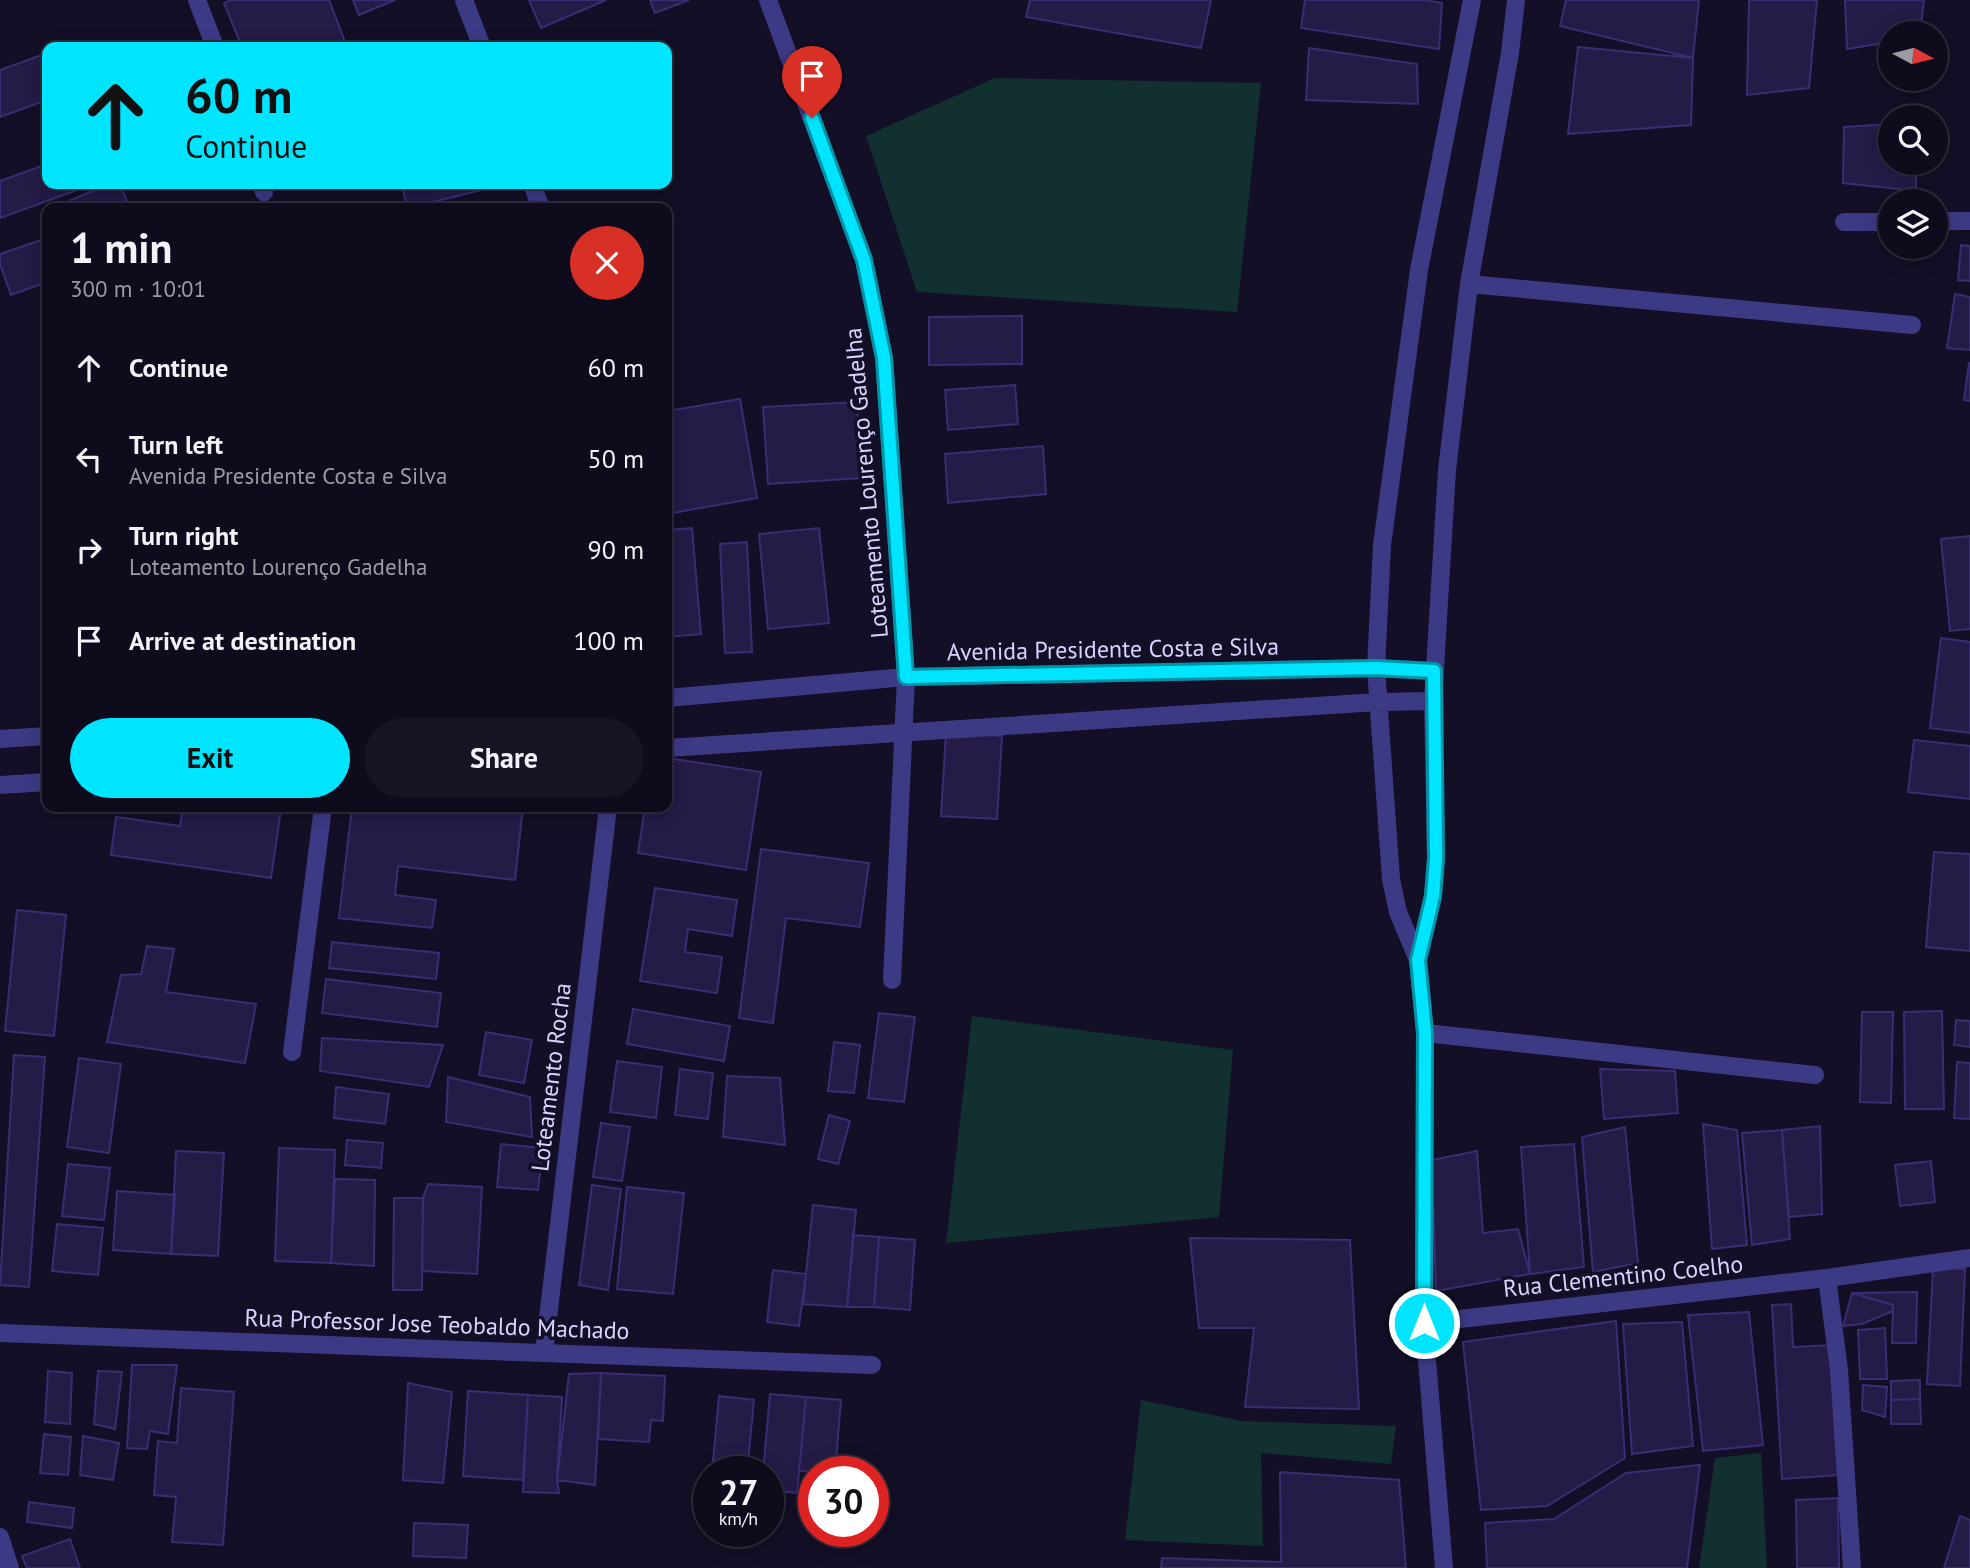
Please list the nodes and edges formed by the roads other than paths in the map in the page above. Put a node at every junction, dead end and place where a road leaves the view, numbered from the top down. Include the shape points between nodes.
1 (197, 0) edge
2 (464, 0) edge
3 (768, 0) edge
4 (1472, 0) edge
5 (1516, 0) edge
6 (213, 42) edge
7 (480, 42) edge
8 (1948, 221) edge
9 (1970, 221) edge
10 (1844, 222) dead end
11 (1878, 222) edge
12 (1469, 284) junction
13 (1912, 325) dead end
14 (1376, 668) junction
15 (1434, 671) junction
16 (906, 677) junction
17 (672, 698) edge
18 (1433, 701) junction
19 (1377, 702) junction
20 (905, 732) junction
21 (42, 736) edge
22 (0, 739) edge
23 (672, 748) edge
24 (42, 782) edge
25 (0, 785) edge
26 (322, 812) edge
27 (607, 812) edge
28 (1418, 960) junction
29 (892, 980) dead end
30 (1425, 1033) junction
31 (292, 1052) dead end
32 (1815, 1075) dead end
33 (1970, 1258) edge
34 (1827, 1278) junction
35 (1424, 1323) junction
36 (0, 1333) edge
37 (544, 1352) junction
38 (872, 1365) dead end
39 (0, 1536) edge
40 (10, 1568) edge
41 (1444, 1568) edge
42 (1852, 1568) edge

1 - 6 street
2 - 7 street
3 - 16 street, Loteamento Lourenço Gadelha via 864,260 877,319 884,358
4 - 14 street via 1419,270 1395,435 1382,545
5 - 12 street
8 - 9 street
10 - 11 street
12 - 13 street
12 - 15 street via 1447,470
14 - 15 street, Avenida Presidente Costa e Silva
14 - 16 street, Avenida Presidente Costa e Silva
14 - 19 street
15 - 18 street
16 - 17 street, Avenida Presidente Costa e Silva
16 - 20 street, Loteamento Lourenço Gadelha
18 - 19 street
18 - 28 street via 1436,858 1433,896
19 - 20 street
19 - 28 street via 1391,879 1398,912
20 - 23 street
20 - 29 street, Loteamento Lourenço Gadelha
21 - 22 street
24 - 25 street
26 - 31 street
27 - 37 street, Loteamento Rocha
28 - 30 street
30 - 32 street
30 - 35 street
33 - 34 street, Rua Clementino Coelho
34 - 35 street, Rua Clementino Coelho
34 - 42 street via 1839,1370
35 - 41 street
36 - 37 street, Rua Professor Jose Teobaldo Machado
37 - 38 street, Rua Professor Jose Teobaldo Machado
39 - 40 street

